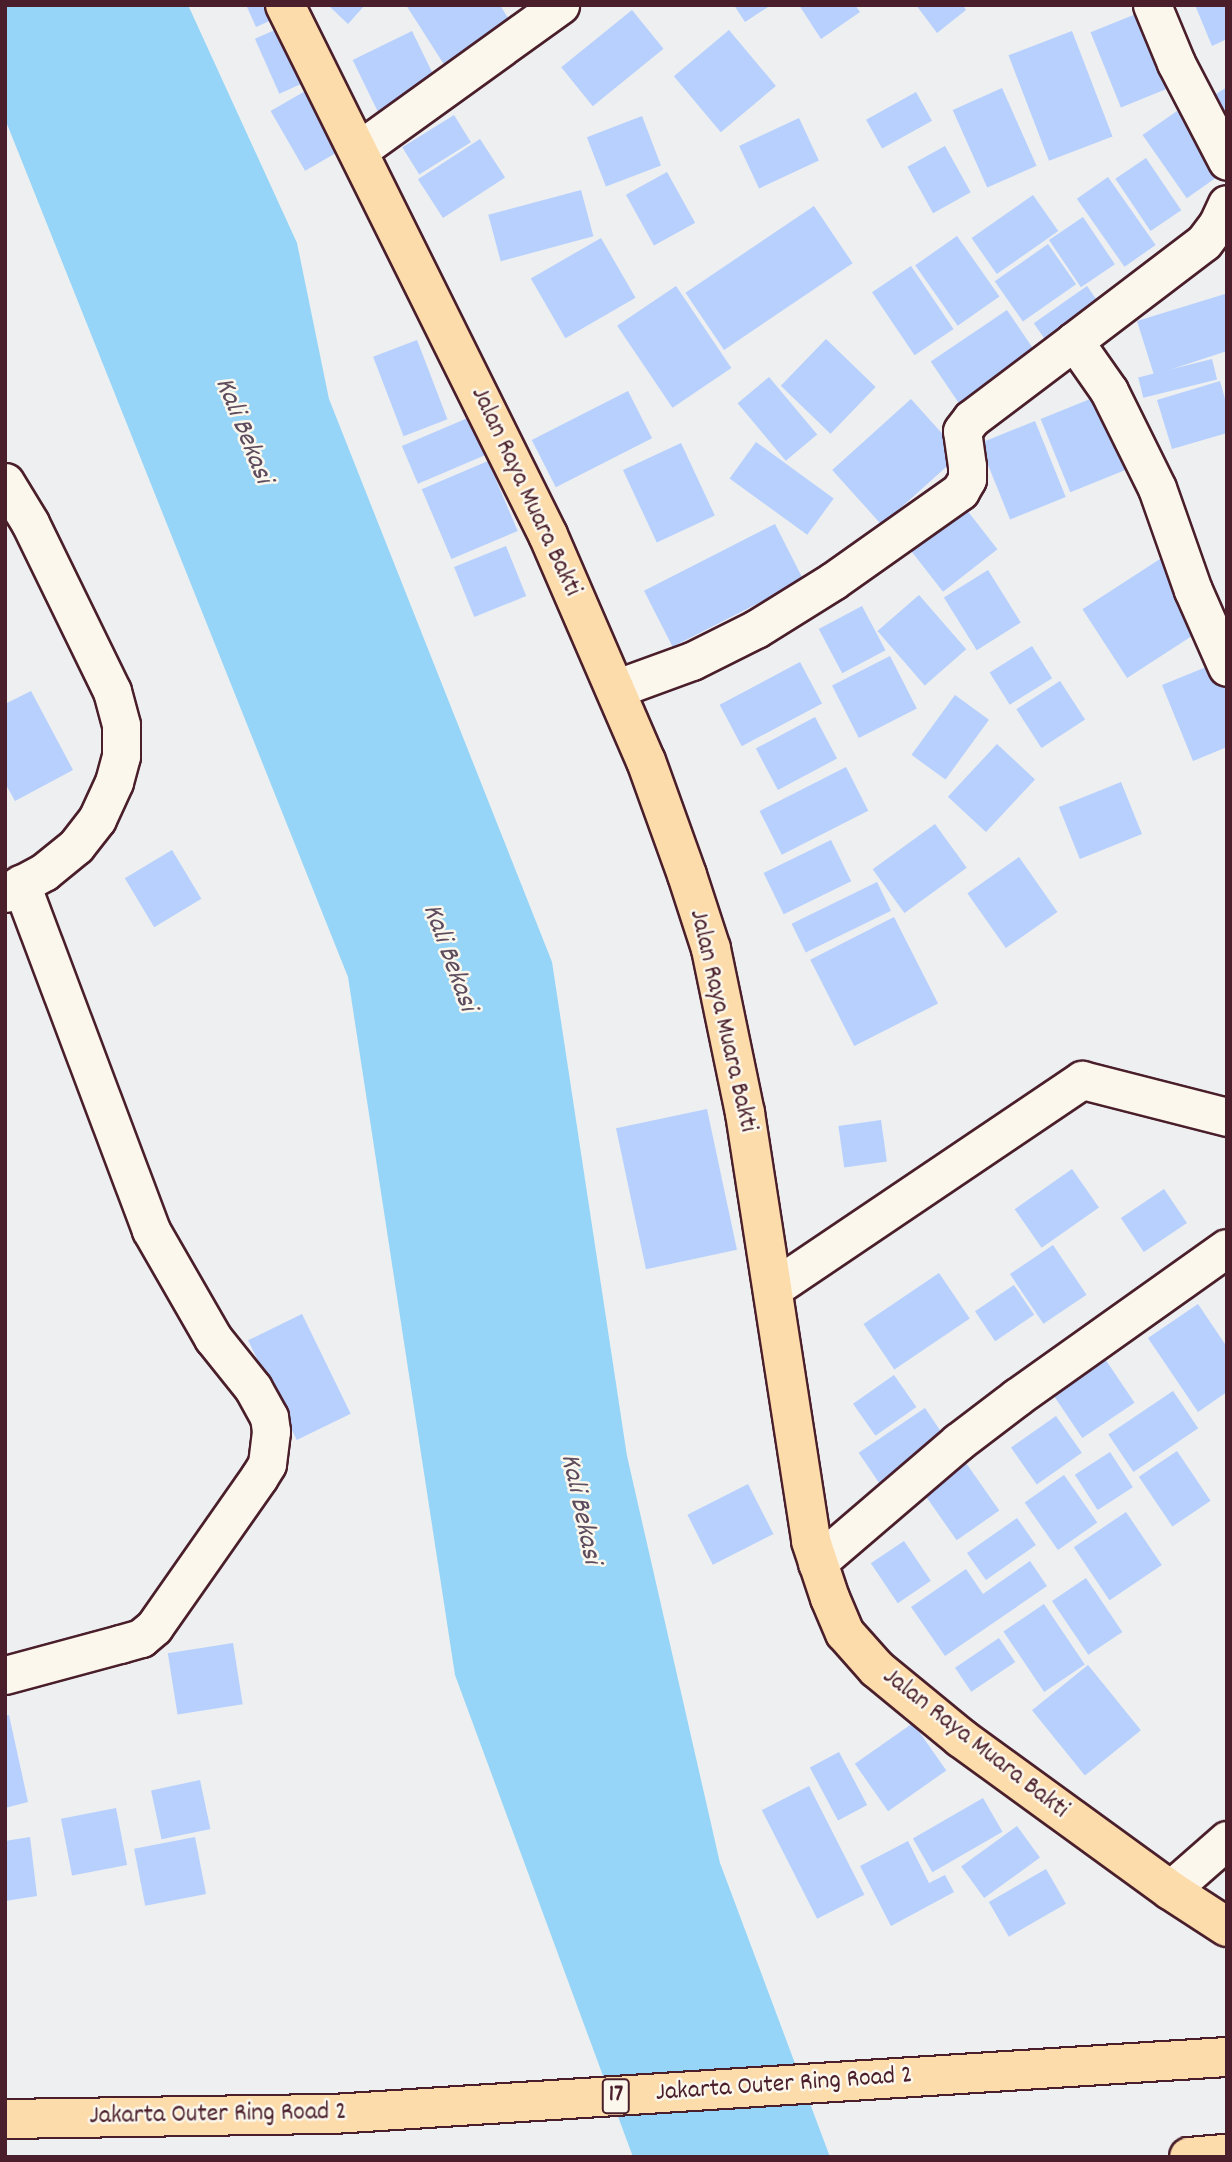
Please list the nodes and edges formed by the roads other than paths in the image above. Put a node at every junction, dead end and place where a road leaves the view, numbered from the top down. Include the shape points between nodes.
1 (285, 5) edge
2 (560, 5) edge
3 (1152, 5) edge
4 (359, 150) junction
5 (1227, 161) edge
6 (1227, 204) edge
7 (1074, 341) junction
8 (5, 482) edge
9 (1227, 667) edge
10 (615, 689) junction
11 (13, 888) edge
12 (1227, 1117) edge
13 (1227, 1248) edge
14 (772, 1289) junction
15 (817, 1563) junction
16 (5, 1675) edge
17 (1227, 1840) edge
18 (1170, 1890) junction
19 (1227, 1927) edge
20 (1227, 2057) edge
21 (5, 2119) edge
22 (1227, 2154) edge
23 (1189, 2157) edge

1 - 4 main road, Jalan Raya Muara Bakti
2 - 4 street
3 - 5 street via 1176,63
4 - 10 main road, Jalan Raya Muara Bakti via 548,535
6 - 7 street via 1204,242
7 - 9 street via 1109,391 1157,488 1193,590
7 - 10 street via 978,412 965,427 961,436 967,479 960,491 757,629 692,661
8 - 11 street via 89,637 121,725 121,756 97,819 76,846 44,872
10 - 14 main road, Jalan Raya Muara Bakti via 646,761 711,949 745,1113
11 - 16 street via 151,1230 213,1338 253,1388 271,1431 267,1464 154,1628 141,1638
12 - 14 street via 1082,1080
13 - 15 street via 997,1412
14 - 15 main road, Jalan Raya Muara Bakti
15 - 18 main road, Jalan Raya Muara Bakti via 845,1633 877,1669 961,1738
17 - 18 street
18 - 19 main road, Jalan Raya Muara Bakti
20 - 21 main road, Jakarta Outer Ring Road 2 / 17 via 333,2113
22 - 23 main road

